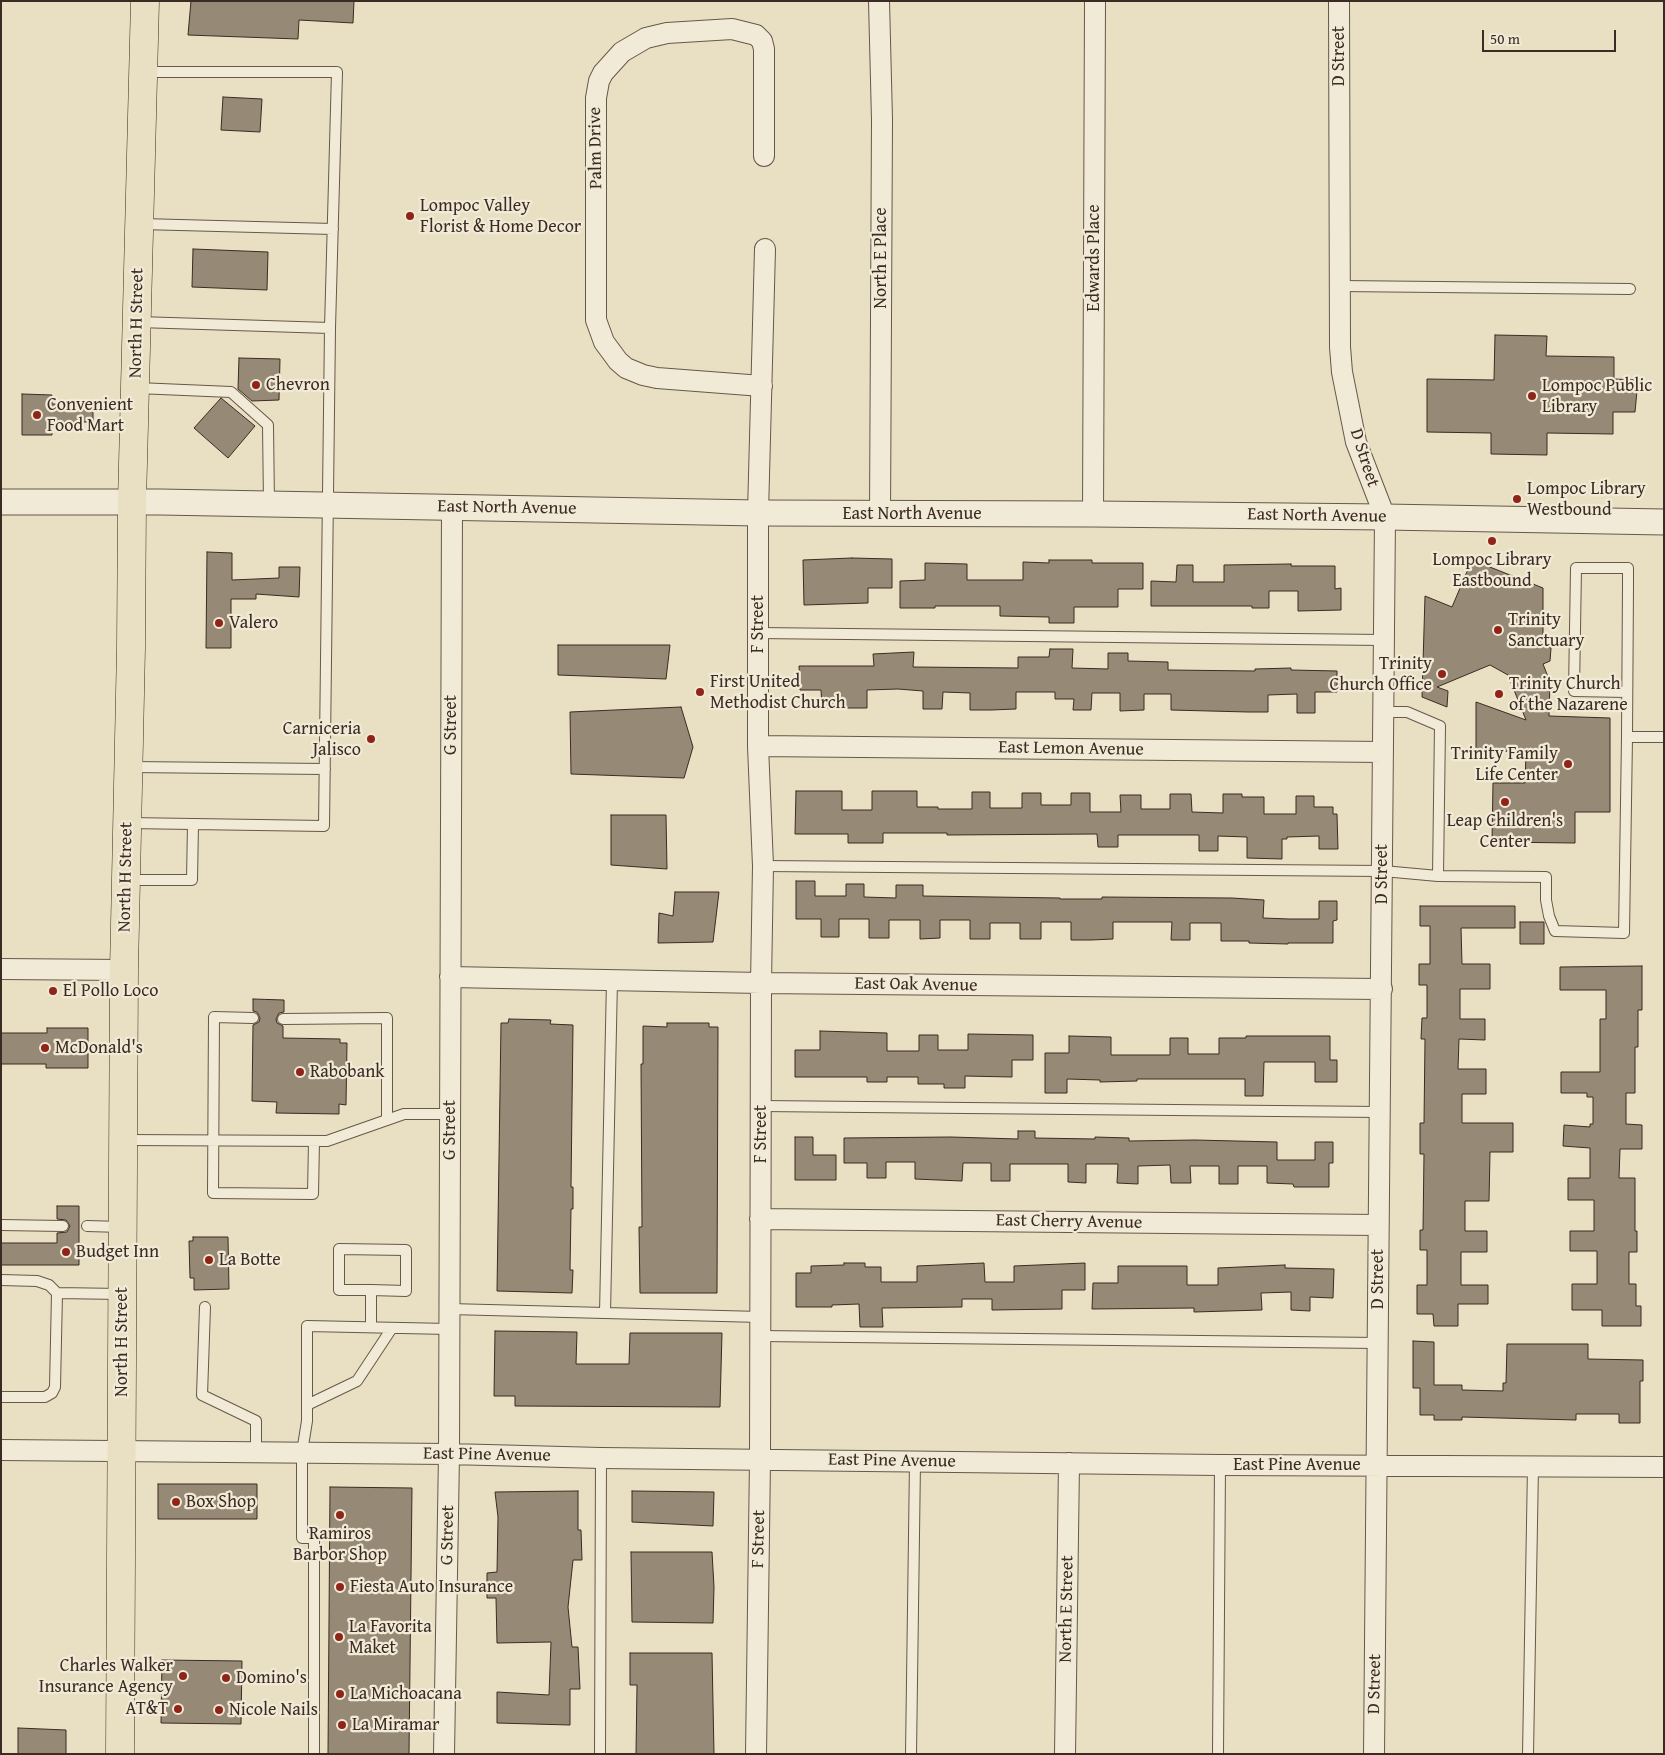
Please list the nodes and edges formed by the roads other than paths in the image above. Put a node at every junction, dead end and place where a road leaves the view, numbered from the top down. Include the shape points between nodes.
1 (145, 1) edge
2 (880, 1) edge
3 (1095, 1) edge
4 (1339, 1) edge
5 (143, 72) junction
6 (764, 156) dead end
7 (140, 224) junction
8 (333, 229) junction
9 (765, 249) dead end
10 (1340, 286) junction
11 (1630, 288) dead end
12 (138, 322) junction
13 (330, 328) junction
14 (762, 386) junction
15 (136, 388) junction
16 (1, 502) edge
17 (132, 502) junction
18 (269, 504) junction
19 (328, 504) junction
20 (452, 507) junction
21 (758, 513) junction
22 (880, 514) junction
23 (1093, 514) junction
24 (1385, 517) junction
25 (1664, 522) edge
26 (758, 633) junction
27 (1384, 640) junction
28 (1627, 692) junction
29 (1384, 712) junction
30 (1627, 737) junction
31 (1664, 737) edge
32 (758, 746) junction
33 (1384, 752) junction
34 (129, 767) junction
35 (325, 769) junction
36 (128, 823) junction
37 (193, 824) junction
38 (763, 866) junction
39 (1382, 871) junction
40 (1438, 876) junction
41 (126, 880) junction
42 (1, 969) edge
43 (124, 970) junction
44 (450, 976) junction
45 (612, 980) junction
46 (761, 983) junction
47 (1382, 989) junction
48 (253, 1018) dead end
49 (283, 1019) dead end
50 (761, 1106) junction
51 (1380, 1112) junction
52 (450, 1114) junction
53 (387, 1120) junction
54 (123, 1140) junction
55 (214, 1140) junction
56 (314, 1141) junction
57 (760, 1219) junction
58 (1, 1225) edge
59 (1378, 1225) junction
60 (63, 1226) dead end
61 (87, 1226) dead end
62 (123, 1227) junction
63 (1, 1280) edge
64 (371, 1290) junction
65 (57, 1292) junction
66 (122, 1294) junction
67 (205, 1307) dead end
68 (449, 1309) junction
69 (605, 1313) junction
70 (760, 1326) junction
71 (371, 1327) junction
72 (392, 1328) junction
73 (449, 1329) junction
74 (1378, 1343) junction
75 (1, 1397) edge
76 (308, 1405) junction
77 (1, 1450) edge
78 (121, 1451) junction
79 (256, 1452) junction
80 (302, 1452) junction
81 (449, 1454) junction
82 (601, 1458) junction
83 (760, 1460) junction
84 (916, 1462) junction
85 (1069, 1463) junction
86 (1220, 1466) junction
87 (1377, 1466) junction
88 (1533, 1466) junction
89 (1664, 1467) edge
90 (120, 1754) edge
91 (314, 1754) edge
92 (444, 1754) edge
93 (600, 1754) edge
94 (756, 1754) edge
95 (911, 1754) edge
96 (1065, 1754) edge
97 (1218, 1754) edge
98 (1374, 1754) edge
99 (1528, 1754) edge

1 - 5 highway, North H Street
2 - 22 street, North E Place
3 - 23 street, Edwards Place
4 - 10 street, D Street
5 - 7 highway, North H Street
5 - 8 lane via 337,72
6 - 14 street, Palm Drive via 764,49 756,35 732,29 667,33 646,38 622,52 599,82 596,98 596,320 604,342 622,364 643,376
7 - 8 lane
7 - 12 highway, North H Street
8 - 13 lane
9 - 14 street
10 - 11 lane
10 - 24 street, D Street via 1342,372 1356,442
12 - 13 lane
12 - 15 highway, North H Street
13 - 19 lane
14 - 21 street
15 - 17 highway, North H Street
15 - 18 lane via 231,392 268,425
16 - 17 street, East North Avenue
17 - 18 street, East North Avenue
17 - 34 highway, North H Street
18 - 19 street, East North Avenue
19 - 20 street, East North Avenue
19 - 35 lane
20 - 21 street, East North Avenue
20 - 44 street, G Street
21 - 22 street, East North Avenue
21 - 26 street, F Street
22 - 23 street, East North Avenue
23 - 24 street, East North Avenue
24 - 25 street, East North Avenue
24 - 27 street, D Street
26 - 27 lane
26 - 32 street, F Street
27 - 29 street, D Street
28 - 28 lane via 1628,568 1576,568 1574,691
28 - 30 lane
29 - 33 street, D Street
29 - 40 lane via 1407,712 1440,726
30 - 31 lane
30 - 40 lane via 1624,933 1555,931 1546,900 1546,878
32 - 33 street, East Lemon Avenue
32 - 38 street, F Street
33 - 39 street, D Street
34 - 35 lane
34 - 36 highway, North H Street
35 - 37 lane via 324,826
36 - 37 lane
36 - 41 highway, North H Street
37 - 41 lane via 192,880
38 - 39 lane
38 - 46 street, F Street
39 - 40 lane
39 - 47 street, D Street
41 - 43 highway, North H Street
42 - 43 street
43 - 54 highway, North H Street
44 - 45 street, East Oak Avenue
44 - 52 street, G Street
45 - 46 street, East Oak Avenue
45 - 69 lane
46 - 47 street, East Oak Avenue
46 - 50 street, F Street
47 - 51 street, D Street
48 - 55 lane via 214,1017
49 - 53 lane via 387,1018
50 - 51 lane
50 - 57 street, F Street
51 - 59 street, D Street
52 - 53 lane via 404,1114
52 - 68 street, G Street
53 - 56 lane via 326,1141
54 - 55 lane
54 - 62 highway, North H Street
55 - 56 lane
55 - 56 lane via 213,1193 223,1194 313,1194
57 - 59 street, East Cherry Avenue
57 - 70 street, F Street
58 - 60 lane
59 - 74 street, D Street
61 - 62 lane
62 - 66 highway, North H Street
63 - 65 lane via 36,1281
64 - 64 lane via 339,1290 339,1249 406,1250 406,1291
64 - 71 lane
65 - 66 lane
65 - 75 lane via 55,1386 52,1393 45,1397
66 - 78 highway, North H Street
67 - 79 lane via 202,1396 256,1421
68 - 69 lane
68 - 73 street, G Street
69 - 70 lane
70 - 74 lane
70 - 83 street, F Street
71 - 72 lane
71 - 76 lane via 307,1326
72 - 73 lane
72 - 76 lane via 357,1381
73 - 81 street, G Street
74 - 87 street, D Street
76 - 80 lane
77 - 78 street, East Pine Avenue
78 - 79 street, East Pine Avenue
78 - 90 highway, North H Street
79 - 80 street, East Pine Avenue
80 - 81 street, East Pine Avenue
80 - 91 lane via 302,1538 314,1538
81 - 82 street, East Pine Avenue
81 - 92 street, G Street
82 - 83 street, East Pine Avenue
82 - 93 lane
83 - 84 street, East Pine Avenue
83 - 94 street, F Street
84 - 85 street, East Pine Avenue
84 - 95 lane
85 - 86 street, East Pine Avenue
85 - 96 street, North E Street
86 - 87 street, East Pine Avenue
86 - 97 lane
87 - 88 street, East Pine Avenue
87 - 98 street, D Street
88 - 89 street, East Pine Avenue
88 - 99 lane

